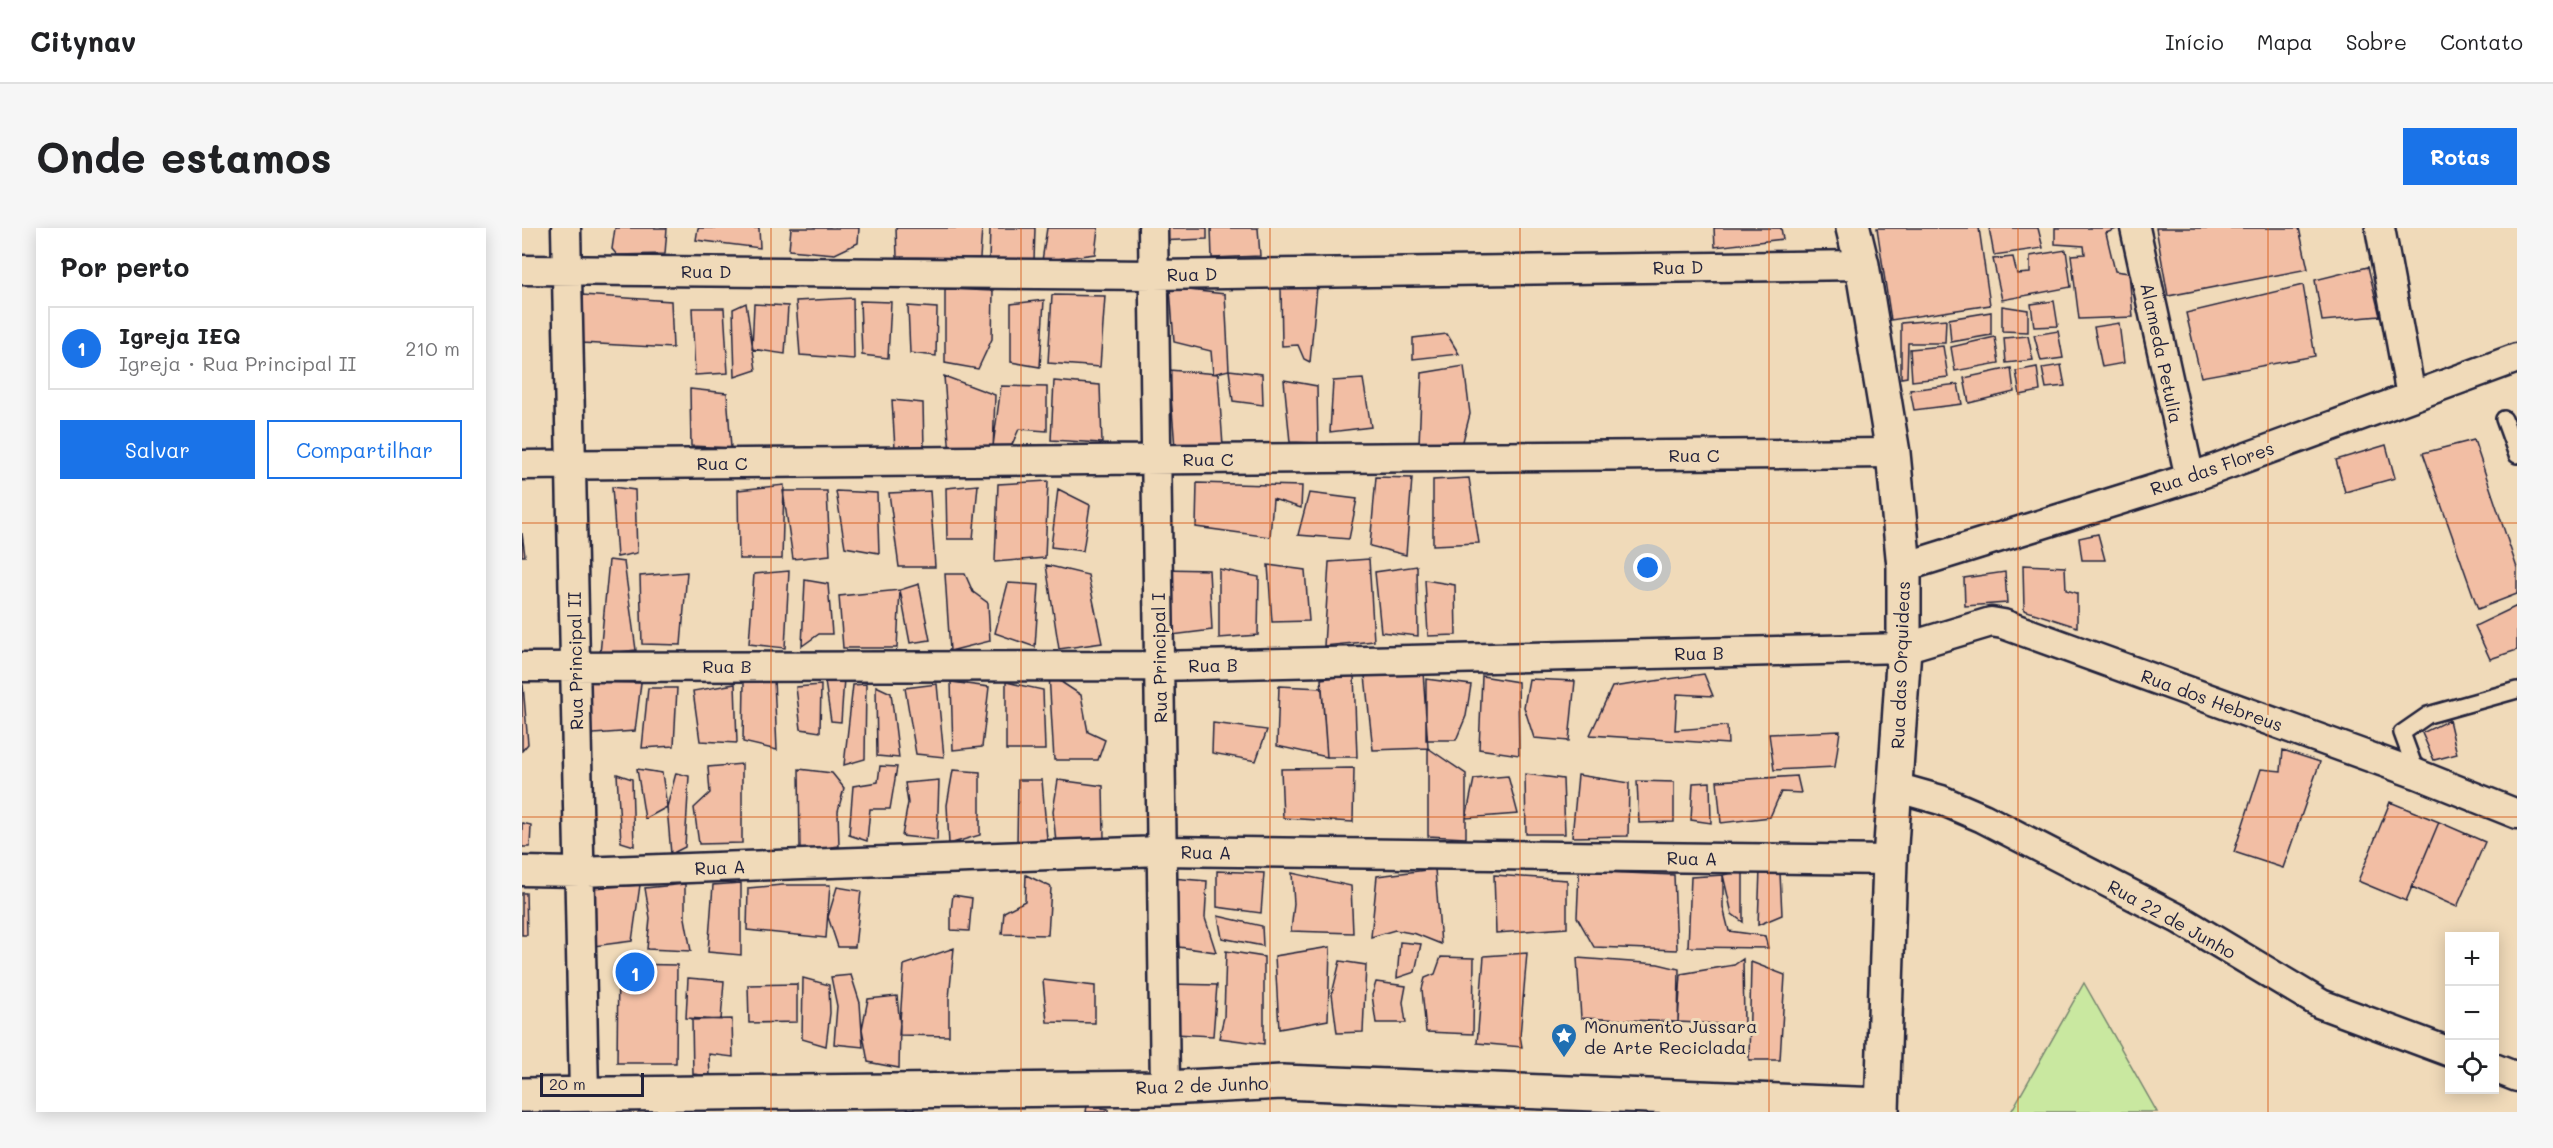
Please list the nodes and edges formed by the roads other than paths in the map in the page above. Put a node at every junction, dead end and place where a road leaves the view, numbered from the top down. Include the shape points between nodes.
1 (566, 228) edge
2 (1153, 228) edge
3 (1853, 228) edge
4 (2135, 228) edge
5 (2380, 228) edge
6 (1862, 265) junction
7 (522, 270) edge
8 (567, 270) junction
9 (1154, 275) junction
10 (2517, 358) edge
11 (2411, 396) junction
12 (2504, 419) dead end
13 (1893, 453) junction
14 (2517, 455) edge
15 (1156, 459) junction
16 (571, 464) junction
17 (522, 465) edge
18 (2190, 478) junction
19 (1904, 567) junction
20 (1904, 648) junction
21 (576, 666) junction
22 (1159, 666) junction
23 (522, 667) edge
24 (2517, 690) edge
25 (2417, 774) junction
26 (1895, 787) junction
27 (2517, 814) edge
28 (1161, 851) junction
29 (1890, 860) junction
30 (522, 871) edge
31 (580, 872) junction
32 (2445, 1050) edge
33 (2499, 1070) edge
34 (2517, 1077) edge
35 (1165, 1088) junction
36 (584, 1094) junction
37 (522, 1095) edge
38 (1882, 1108) edge

1 - 8 street, Rua Principal II
2 - 9 street, Rua Principal I
3 - 6 street, Rua das Orquideas
4 - 18 street, Alameda Petulia
5 - 11 street
6 - 9 street, Rua D
6 - 13 street, Rua das Orquideas
7 - 8 street, Rua D
8 - 9 street, Rua D
8 - 16 street, Rua Principal II
9 - 15 street, Rua Principal I
10 - 11 street, Rua das Flores
11 - 18 street, Rua das Flores
12 - 14 lane
13 - 15 street, Rua C
13 - 19 street, Rua das Orquideas
15 - 16 street, Rua C
15 - 22 street, Rua Principal I
16 - 17 street, Rua C
16 - 21 street, Rua Principal II
18 - 19 street, Rua das Flores
19 - 20 street, Rua das Orquideas
20 - 22 street, Rua B
20 - 25 street, Rua dos Hebreus via 1979,625 2003,624
20 - 26 street, Rua das Orquideas
21 - 22 street, Rua B
21 - 23 street, Rua B
21 - 31 street, Rua Principal II
22 - 28 street, Rua Principal I
24 - 25 lane via 2428,715 2402,733
25 - 27 street, Rua dos Hebreus
26 - 29 street, Rua das Orquideas
26 - 32 street, Rua 22 de Junho via 1941,800 1983,818 2179,920 2320,1004
28 - 29 street, Rua A
28 - 31 street, Rua A
28 - 35 street, Rua Principal I
29 - 38 street, Rua das Orquideas
30 - 31 street, Rua A
31 - 36 street, Rua Principal II
33 - 34 street
35 - 36 street, Rua 2 de Junho
35 - 38 street, Rua 2 de Junho via 1282,1082
36 - 37 street, Rua 2 de Junho

